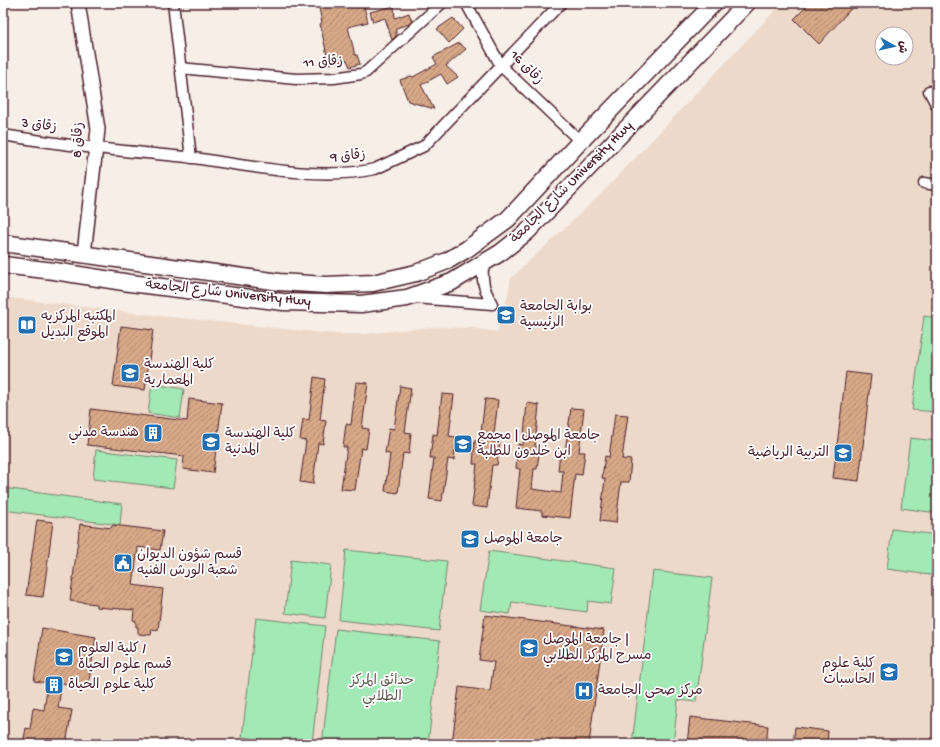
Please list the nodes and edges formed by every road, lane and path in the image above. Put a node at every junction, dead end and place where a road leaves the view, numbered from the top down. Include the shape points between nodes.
1 (78, 3) edge
2 (173, 3) edge
3 (442, 3) edge
4 (466, 3) edge
5 (561, 3) edge
6 (714, 3) edge
7 (747, 3) edge
8 (501, 66) junction
9 (180, 68) junction
10 (929, 91) dead end
11 (937, 106) edge
12 (3, 136) edge
13 (580, 141) junction
14 (96, 148) junction
15 (191, 158) junction
16 (924, 183) dead end
17 (937, 185) edge
18 (3, 243) edge
19 (84, 254) junction
20 (483, 264) junction
21 (3, 265) edge
22 (407, 298) junction

1 - 14 street, زقاق 8 via 98,129
2 - 9 street
3 - 9 street, زقاق 11 via 361,74 296,80
4 - 8 street, زقاق 16
5 - 8 street, زقاق 9
6 - 13 main road, شارع الجامعة University Hwy
7 - 20 main road, شارع الجامعة University Hwy via 527,232
8 - 13 street, زقاق 16
8 - 15 street, زقاق 9 via 424,146 375,169 325,173 294,172
9 - 15 street
10 - 11 street
12 - 14 street, زقاق 3
13 - 19 main road, شارع الجامعة University Hwy via 508,219 467,249 416,274 372,283 326,285 279,282
14 - 15 street, زقاق 9
14 - 19 street, زقاق 8
16 - 17 street
18 - 19 main road, شارع الجامعة University Hwy
20 - 22 main road, شارع الجامعة University Hwy via 452,282
20 - 22 street via 482,282 492,304
21 - 22 main road, شارع الجامعة University Hwy via 283,302 361,304

